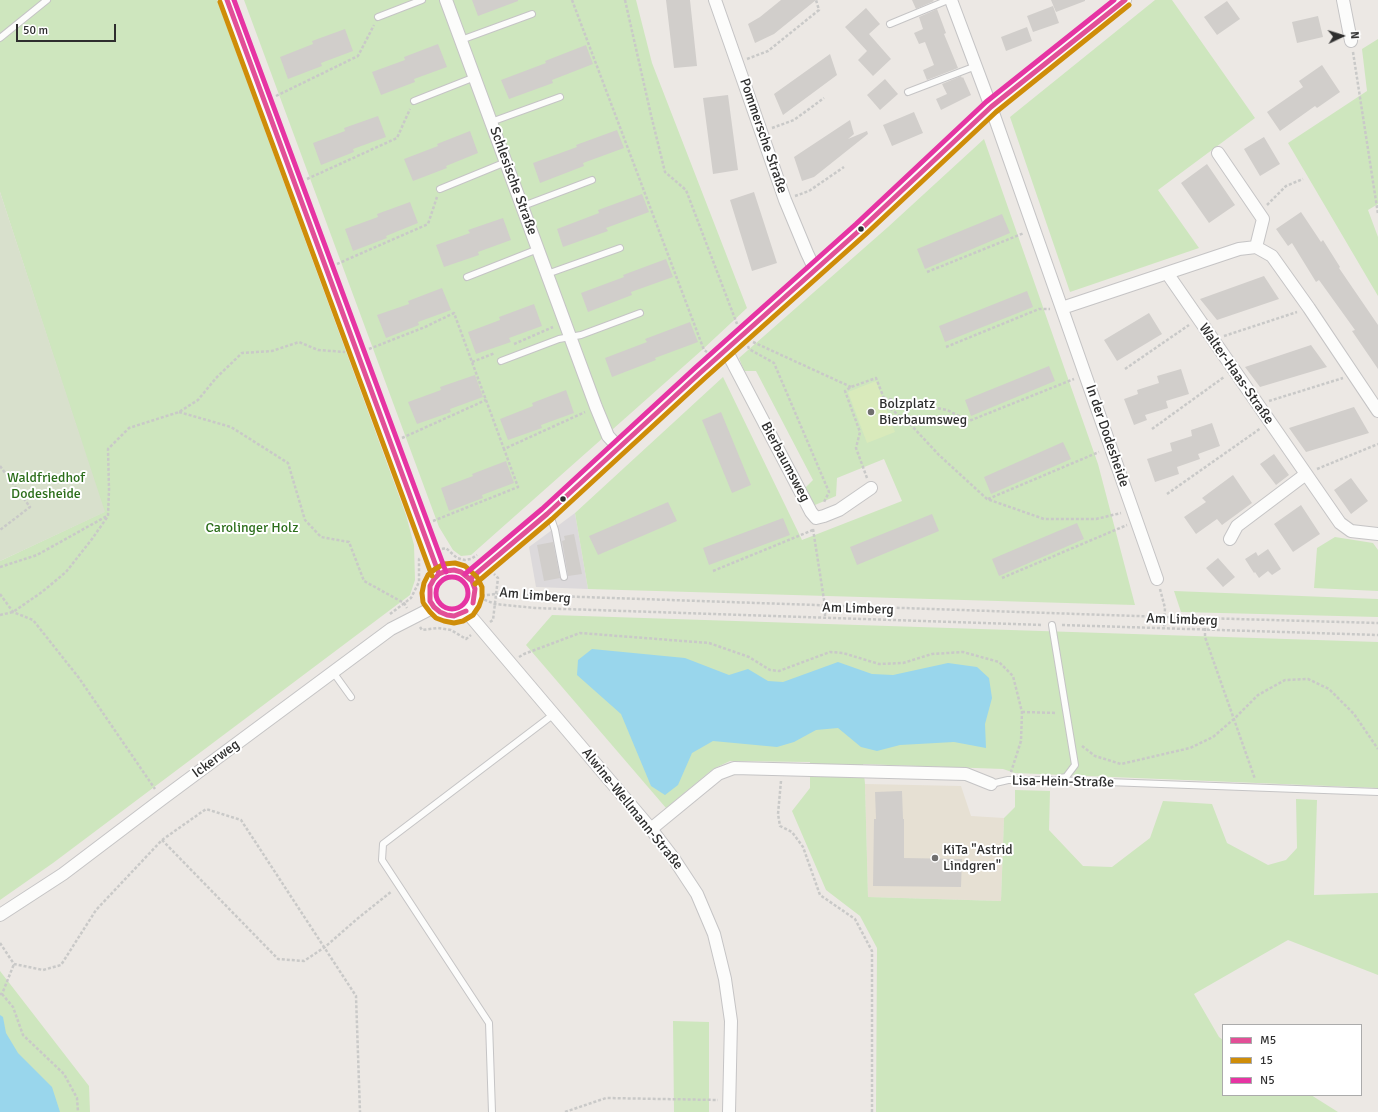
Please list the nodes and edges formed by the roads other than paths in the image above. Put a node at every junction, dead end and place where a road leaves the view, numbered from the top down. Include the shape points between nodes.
1 (47, 0) edge
2 (227, 0) edge
3 (422, 0) edge
4 (446, 0) edge
5 (715, 0) edge
6 (950, 0) edge
7 (1125, 0) edge
8 (1343, 0) edge
9 (532, 14) dead end
10 (378, 17) road end
11 (890, 24) dead end
12 (0, 38) edge
13 (461, 40) junction
14 (1351, 41) road end
15 (976, 66) junction
16 (474, 77) junction
17 (908, 92) dead end
18 (560, 97) dead end
19 (414, 102) road end
20 (991, 107) junction
21 (491, 122) junction
22 (1218, 153) dead end
23 (506, 162) junction
24 (592, 180) dead end
25 (440, 189) road end
26 (522, 206) junction
27 (1256, 247) junction
28 (620, 248) dead end
29 (538, 249) junction
30 (815, 270) junction
31 (1167, 273) junction
32 (547, 274) junction
33 (467, 276) dead end
34 (1062, 308) junction
35 (640, 313) dead end
36 (570, 337) junction
37 (726, 350) junction
38 (501, 361) dead end
39 (1378, 411) edge
40 (619, 448) junction
41 (1306, 474) junction
42 (871, 488) road end
43 (547, 514) junction
44 (1378, 534) edge
45 (1230, 539) dead end
46 (439, 574) junction
47 (564, 577) dead end
48 (470, 579) junction
49 (1157, 579) road end
50 (434, 607) junction
51 (466, 611) junction
52 (1052, 625) road end
53 (333, 672) junction
54 (350, 698) dead end
55 (554, 714) junction
56 (1053, 780) junction
57 (991, 784) joint
58 (1378, 792) edge
59 (651, 829) junction
60 (0, 916) edge
61 (729, 1106) edge
62 (492, 1112) edge

1 - 12 lane
2 - 46 street via 363,351
3 - 10 lane
4 - 13 street, Schlesische Straße
5 - 30 street, Pommersche Straße via 785,200
6 - 11 lane
6 - 15 street, In der Dodesheide
7 - 20 street
8 - 14 street
9 - 13 lane
13 - 16 street, Schlesische Straße
15 - 17 lane
15 - 20 street, In der Dodesheide
16 - 19 lane
16 - 21 street, Schlesische Straße
18 - 21 lane
20 - 30 street
20 - 34 street, In der Dodesheide
21 - 23 street, Schlesische Straße
22 - 27 street via 1263,219
23 - 25 lane
23 - 26 street, Schlesische Straße
24 - 26 lane
26 - 29 street, Schlesische Straße
27 - 31 street via 1238,249
27 - 39 street via 1272,256
28 - 32 lane
29 - 32 street, Schlesische Straße
29 - 33 lane
30 - 37 street
31 - 34 street
31 - 41 street, Walter-Haas-Straße
32 - 36 street, Schlesische Straße
34 - 49 street, In der Dodesheide
35 - 36 lane
36 - 38 lane
36 - 40 street, Schlesische Straße via 608,436
37 - 40 street
37 - 42 street, Bierbaumsweg via 816,518 839,510
40 - 43 street
41 - 44 street, Walter-Haas-Straße via 1340,523 1351,531
41 - 45 street via 1237,526
43 - 47 lane via 555,530
43 - 48 street
46 - 48 street via 454,570
46 - 50 street via 430,586 430,600
48 - 51 street via 475,596
50 - 51 street via 440,612 454,616
50 - 53 street, Ickerweg via 391,629
51 - 55 street, Alwine-Wellmann-Straße
52 - 56 lane via 1075,765 1066,776
53 - 54 lane
53 - 60 street, Ickerweg via 63,874
55 - 59 street, Alwine-Wellmann-Straße
55 - 62 lane via 383,844 382,860 489,1023
56 - 57 lane, Lisa-Hein-Straße via 1008,780
56 - 58 lane, Lisa-Hein-Straße
57 - 59 street, Lisa-Hein-Straße via 966,774 734,768 718,774
59 - 61 street, Alwine-Wellmann-Straße via 696,894 714,934 725,979 731,1021

